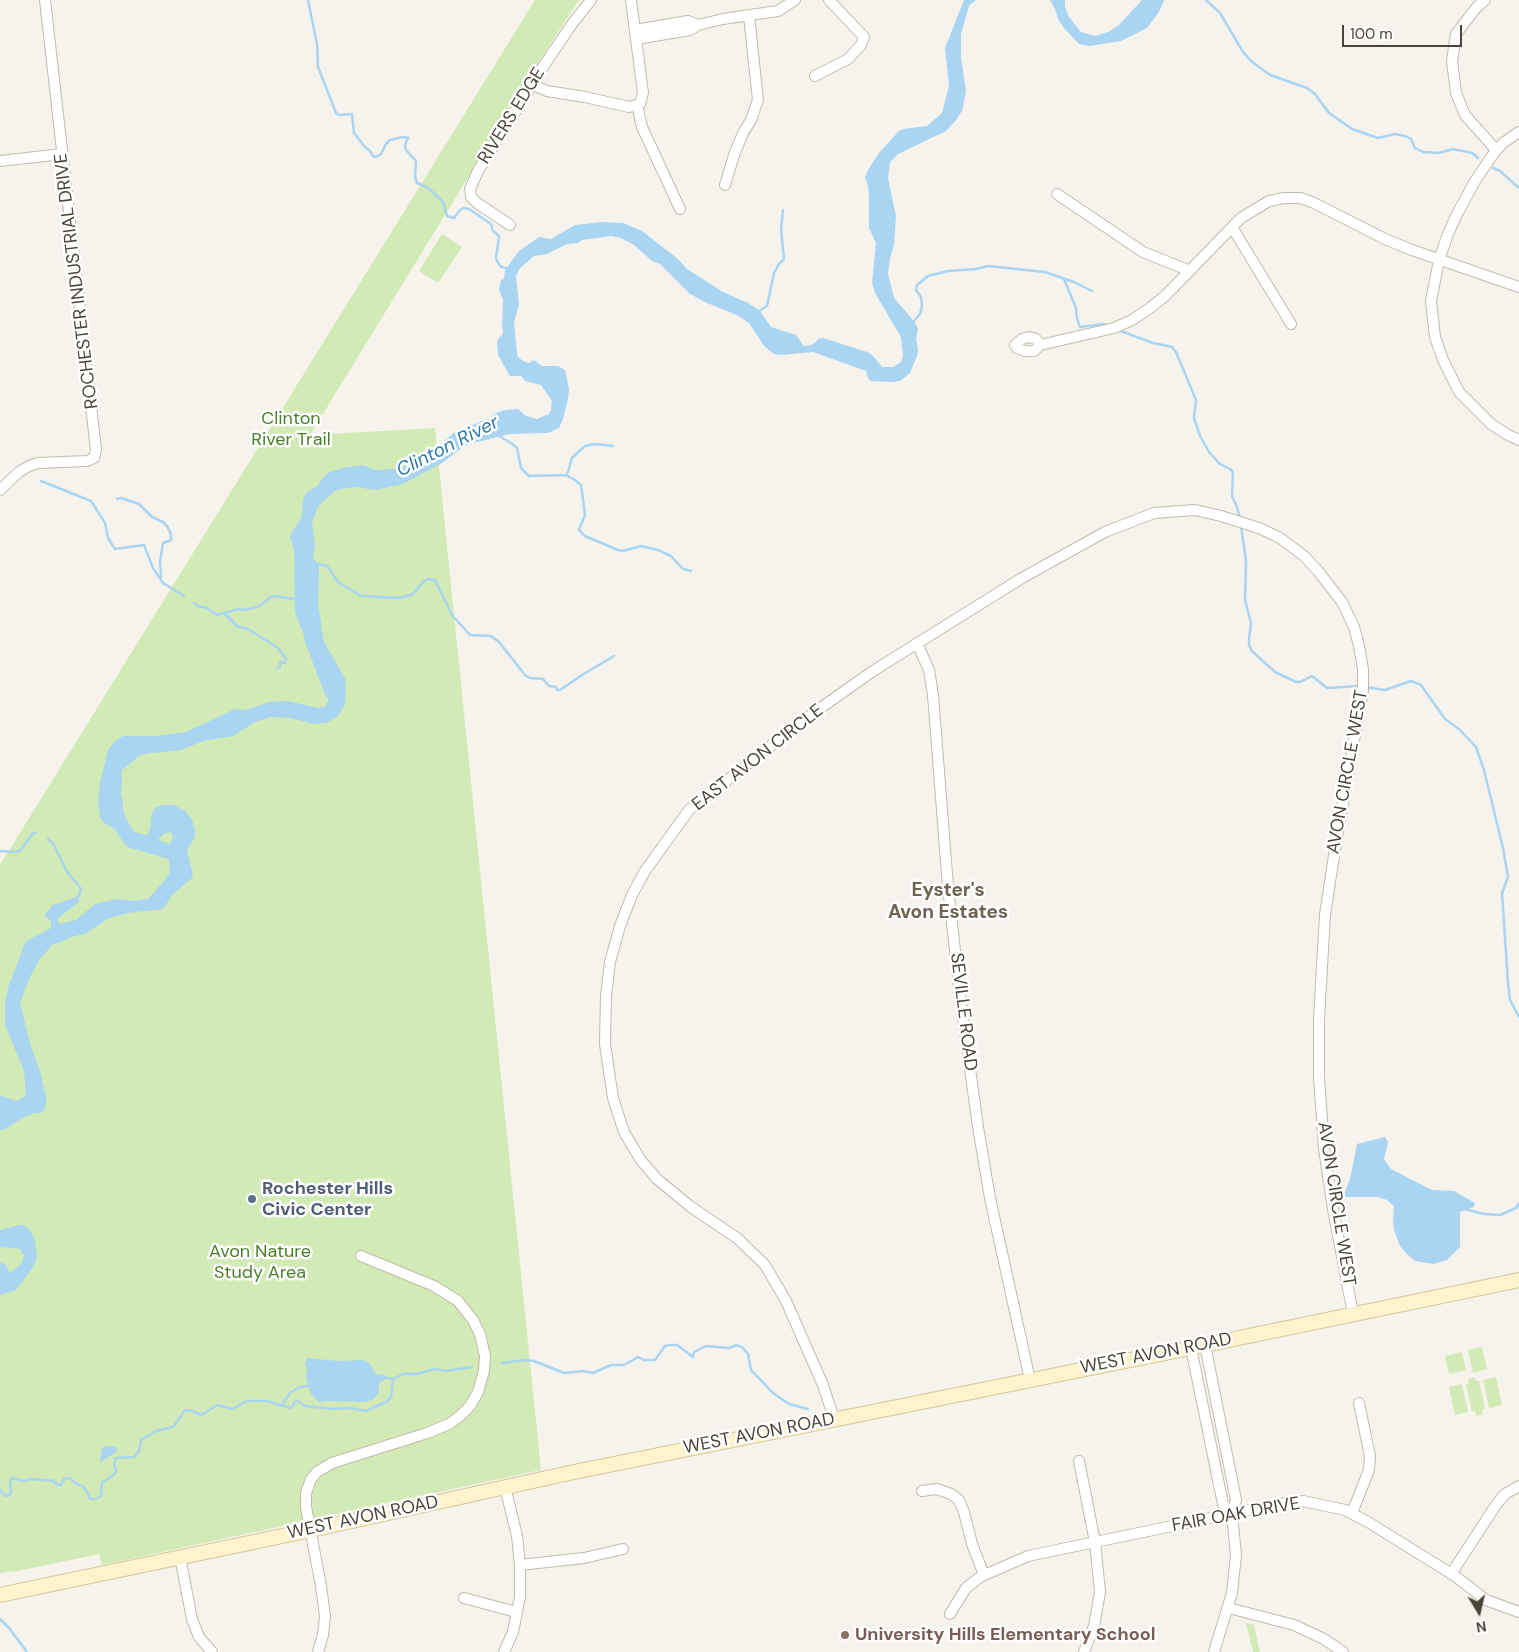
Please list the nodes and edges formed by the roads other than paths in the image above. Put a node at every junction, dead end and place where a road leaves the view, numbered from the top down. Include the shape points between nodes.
1 (45, 0) edge
2 (591, 0) edge
3 (631, 0) edge
4 (795, 0) edge
5 (829, 0) edge
6 (1485, 0) edge
7 (748, 16) junction
8 (635, 34) junction
9 (814, 76) dead end
10 (533, 84) junction
11 (636, 105) junction
12 (1519, 132) edge
13 (1496, 150) junction
14 (62, 154) junction
15 (0, 161) edge
16 (725, 185) dead end
17 (1057, 194) dead end
18 (680, 209) dead end
19 (510, 225) dead end
20 (1232, 227) junction
21 (1440, 260) junction
22 (1190, 271) junction
23 (1519, 287) edge
24 (1291, 324) dead end
25 (1040, 345) dead end
26 (1519, 440) edge
27 (0, 490) edge
28 (917, 643) junction
29 (361, 1256) dead end
30 (1519, 1280) edge
31 (1353, 1314) junction
32 (1198, 1346) junction
33 (1030, 1380) junction
34 (1359, 1403) dead end
35 (834, 1419) junction
36 (1079, 1461) dead end
37 (1519, 1486) edge
38 (505, 1487) junction
39 (922, 1490) dead end
40 (1352, 1513) junction
41 (1232, 1514) junction
42 (311, 1530) junction
43 (1095, 1542) junction
44 (623, 1549) dead end
45 (180, 1557) junction
46 (520, 1565) junction
47 (1451, 1574) junction
48 (984, 1575) junction
49 (0, 1595) edge
50 (464, 1598) dead end
51 (1229, 1608) junction
52 (516, 1612) junction
53 (1519, 1612) edge
54 (950, 1614) dead end
55 (212, 1652) edge
56 (318, 1652) edge
57 (504, 1652) edge
58 (1084, 1652) edge
59 (1214, 1652) edge
60 (1343, 1652) edge

1 - 14 street, ROCHESTER INDUSTRIAL DRIVE
2 - 10 street, RIVERS EDGE
3 - 8 street
4 - 7 street via 778,11
5 - 9 street via 864,37 848,60
6 - 13 street via 1456,34 1452,61 1456,93 1466,114
7 - 8 street via 698,26 688,22
7 - 16 street via 758,100
8 - 11 street via 643,93 640,104
10 - 11 street via 547,91 629,107
10 - 19 street, RIVERS EDGE via 470,189 471,198 476,203
11 - 18 street via 642,127
12 - 13 street
13 - 21 street via 1456,216
14 - 15 street
14 - 27 street, ROCHESTER INDUSTRIAL DRIVE via 96,450 94,458 87,461 29,466
17 - 22 street via 1143,252
20 - 21 street via 1269,201 1300,198 1385,239
20 - 22 street
20 - 24 street
21 - 23 street
21 - 26 street via 1431,301 1435,337 1443,360 1459,392 1473,408 1491,424
22 - 25 street via 1165,296 1132,320 1114,328
28 - 31 street, AVON CIRCLE WEST via 1022,578 1105,532 1154,513 1176,510 1195,510 1221,516 1280,538 1304,556 1342,602 1359,646 1363,690 1326,915 1319,1018 1319,1076 1324,1149
28 - 33 street, SEVILLE ROAD via 929,670 933,695 948,887 978,1127 990,1198
28 - 35 street, EAST AVON CIRCLE via 805,719 689,810 656,854 632,895 610,962 606,996 605,1044 613,1098 624,1132 657,1179 737,1238 765,1266 786,1301 820,1377
29 - 42 street via 434,1286 458,1301 480,1334 485,1356 484,1371 474,1399 449,1424 332,1463 317,1472 306,1493
30 - 31 street, WEST AVON ROAD
31 - 32 street, WEST AVON ROAD
32 - 33 street, WEST AVON ROAD
32 - 41 street via 1223,1504
33 - 35 street, WEST AVON ROAD
34 - 40 street via 1370,1456 1369,1470
35 - 38 street, WEST AVON ROAD
36 - 43 street
37 - 47 street via 1500,1499
38 - 42 street, WEST AVON ROAD
38 - 46 street via 517,1536
39 - 48 street via 937,1489 959,1500
40 - 41 street, FAIR OAK DRIVE via 1303,1501
40 - 47 street, FAIR OAK DRIVE
41 - 43 street, FAIR OAK DRIVE
41 - 51 street via 1236,1555
42 - 45 street, WEST AVON ROAD
42 - 56 street via 324,1616
43 - 48 street, FAIR OAK DRIVE via 1028,1556
43 - 58 street via 1100,1592 1094,1626
44 - 46 street via 584,1558
45 - 49 street, WEST AVON ROAD
45 - 55 street via 192,1619 199,1637
46 - 52 street via 520,1597
47 - 53 street, FAIR OAK DRIVE via 1486,1600
48 - 54 street, FAIR OAK DRIVE via 966,1588
50 - 52 street
51 - 59 street
51 - 60 street via 1294,1624
52 - 57 street via 513,1632

